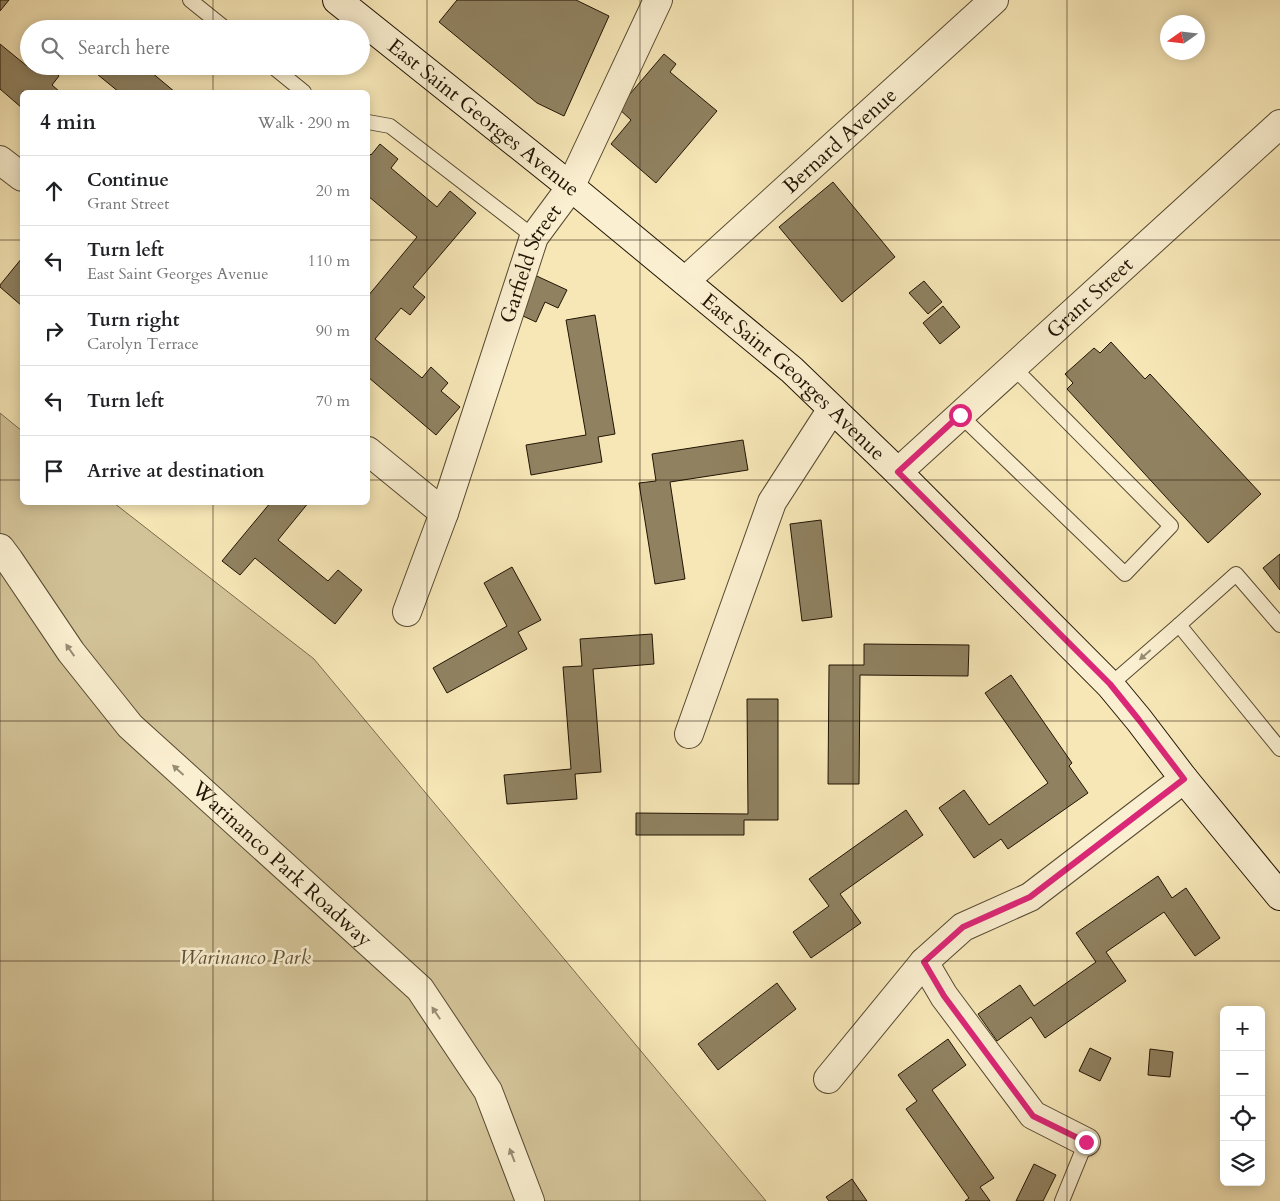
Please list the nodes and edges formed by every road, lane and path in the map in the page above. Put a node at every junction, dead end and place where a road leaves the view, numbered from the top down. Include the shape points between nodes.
1 (190, 0) edge
2 (337, 0) edge
3 (658, 0) edge
4 (994, 0) edge
5 (215, 20) edge
6 (362, 20) edge
7 (370, 26) edge
8 (283, 75) edge
9 (302, 90) edge
10 (370, 122) edge
11 (1280, 124) edge
12 (0, 160) edge
13 (20, 175) edge
14 (571, 187) junction
15 (534, 237) junction
16 (685, 281) junction
17 (1013, 367) junction
18 (832, 409) junction
19 (960, 415) junction
20 (370, 454) edge
21 (898, 472) junction
22 (444, 512) junction
23 (0, 548) edge
24 (407, 612) dead end
25 (1179, 625) junction
26 (1280, 625) edge
27 (1110, 684) junction
28 (689, 734) dead end
29 (1280, 749) edge
30 (1184, 779) junction
31 (1280, 896) edge
32 (924, 962) junction
33 (828, 1078) dead end
34 (1086, 1142) joint
35 (530, 1201) edge
36 (1062, 1201) edge

1 - 5 lane
2 - 6 street, East Saint Georges Avenue
3 - 14 street, Garfield Street
4 - 16 street, Bernard Avenue
7 - 14 street, East Saint Georges Avenue
8 - 9 lane
10 - 15 lane via 390,126
11 - 17 street, Grant Street
12 - 13 street
14 - 15 street, Garfield Street
14 - 16 street, East Saint Georges Avenue
15 - 22 street, Garfield Street
16 - 18 street, East Saint Georges Avenue via 792,370
17 - 19 street, Grant Street
17 - 19 lane via 1171,526 1125,574
18 - 21 street, East Saint Georges Avenue
18 - 28 street via 772,502
19 - 21 street, Grant Street
20 - 22 street
21 - 27 street, East Saint Georges Avenue
22 - 24 street, Garfield Street
35 -> 23 street, Warinanco Park Roadway via 488,1091 420,989 130,726 71,652
25 - 26 lane via 1236,574
25 -> 27 lane
25 - 29 lane
27 - 30 street, East Saint Georges Avenue
30 - 31 street, East Saint Georges Avenue
30 - 32 street via 1030,897 963,927
32 - 33 street
32 - 34 street via 944,996 1033,1116
34 - 36 lane

